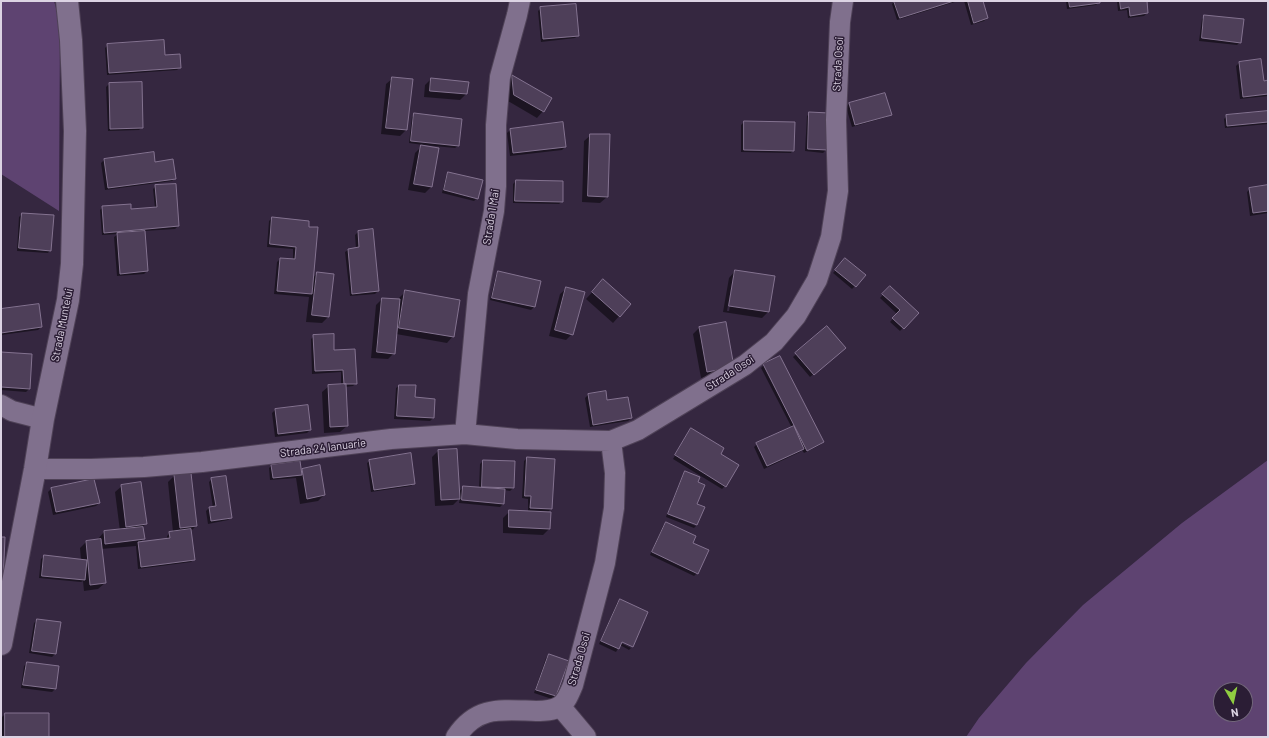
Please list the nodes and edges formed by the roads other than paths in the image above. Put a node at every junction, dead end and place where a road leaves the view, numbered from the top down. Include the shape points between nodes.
1 (66, 1) edge
2 (520, 1) edge
3 (843, 1) edge
4 (1, 405) edge
5 (43, 419) junction
6 (465, 434) junction
7 (612, 441) junction
8 (35, 469) junction
9 (1, 644) edge
10 (560, 706) junction
11 (456, 737) edge
12 (586, 737) edge

1 - 5 street, Strada Muntelui via 71,40 75,131 72,264 68,300
2 - 6 street, Strada 1 Mai via 500,77 494,211 478,294
3 - 7 street, Strada Osoi via 836,120 838,191 831,237 817,280 796,316 774,342 745,365 638,430
4 - 5 street via 12,411
5 - 8 street, Strada Muntelui
6 - 7 street, Strada 24 Ianuarie via 517,439
6 - 8 street, Strada 24 Ianuarie via 391,439 144,467
7 - 10 street, Strada Osoi via 615,473 614,508 605,563 573,685 568,698
8 - 9 street, Strada Muntelui
10 - 11 street via 551,710 488,712 468,721
10 - 12 street

